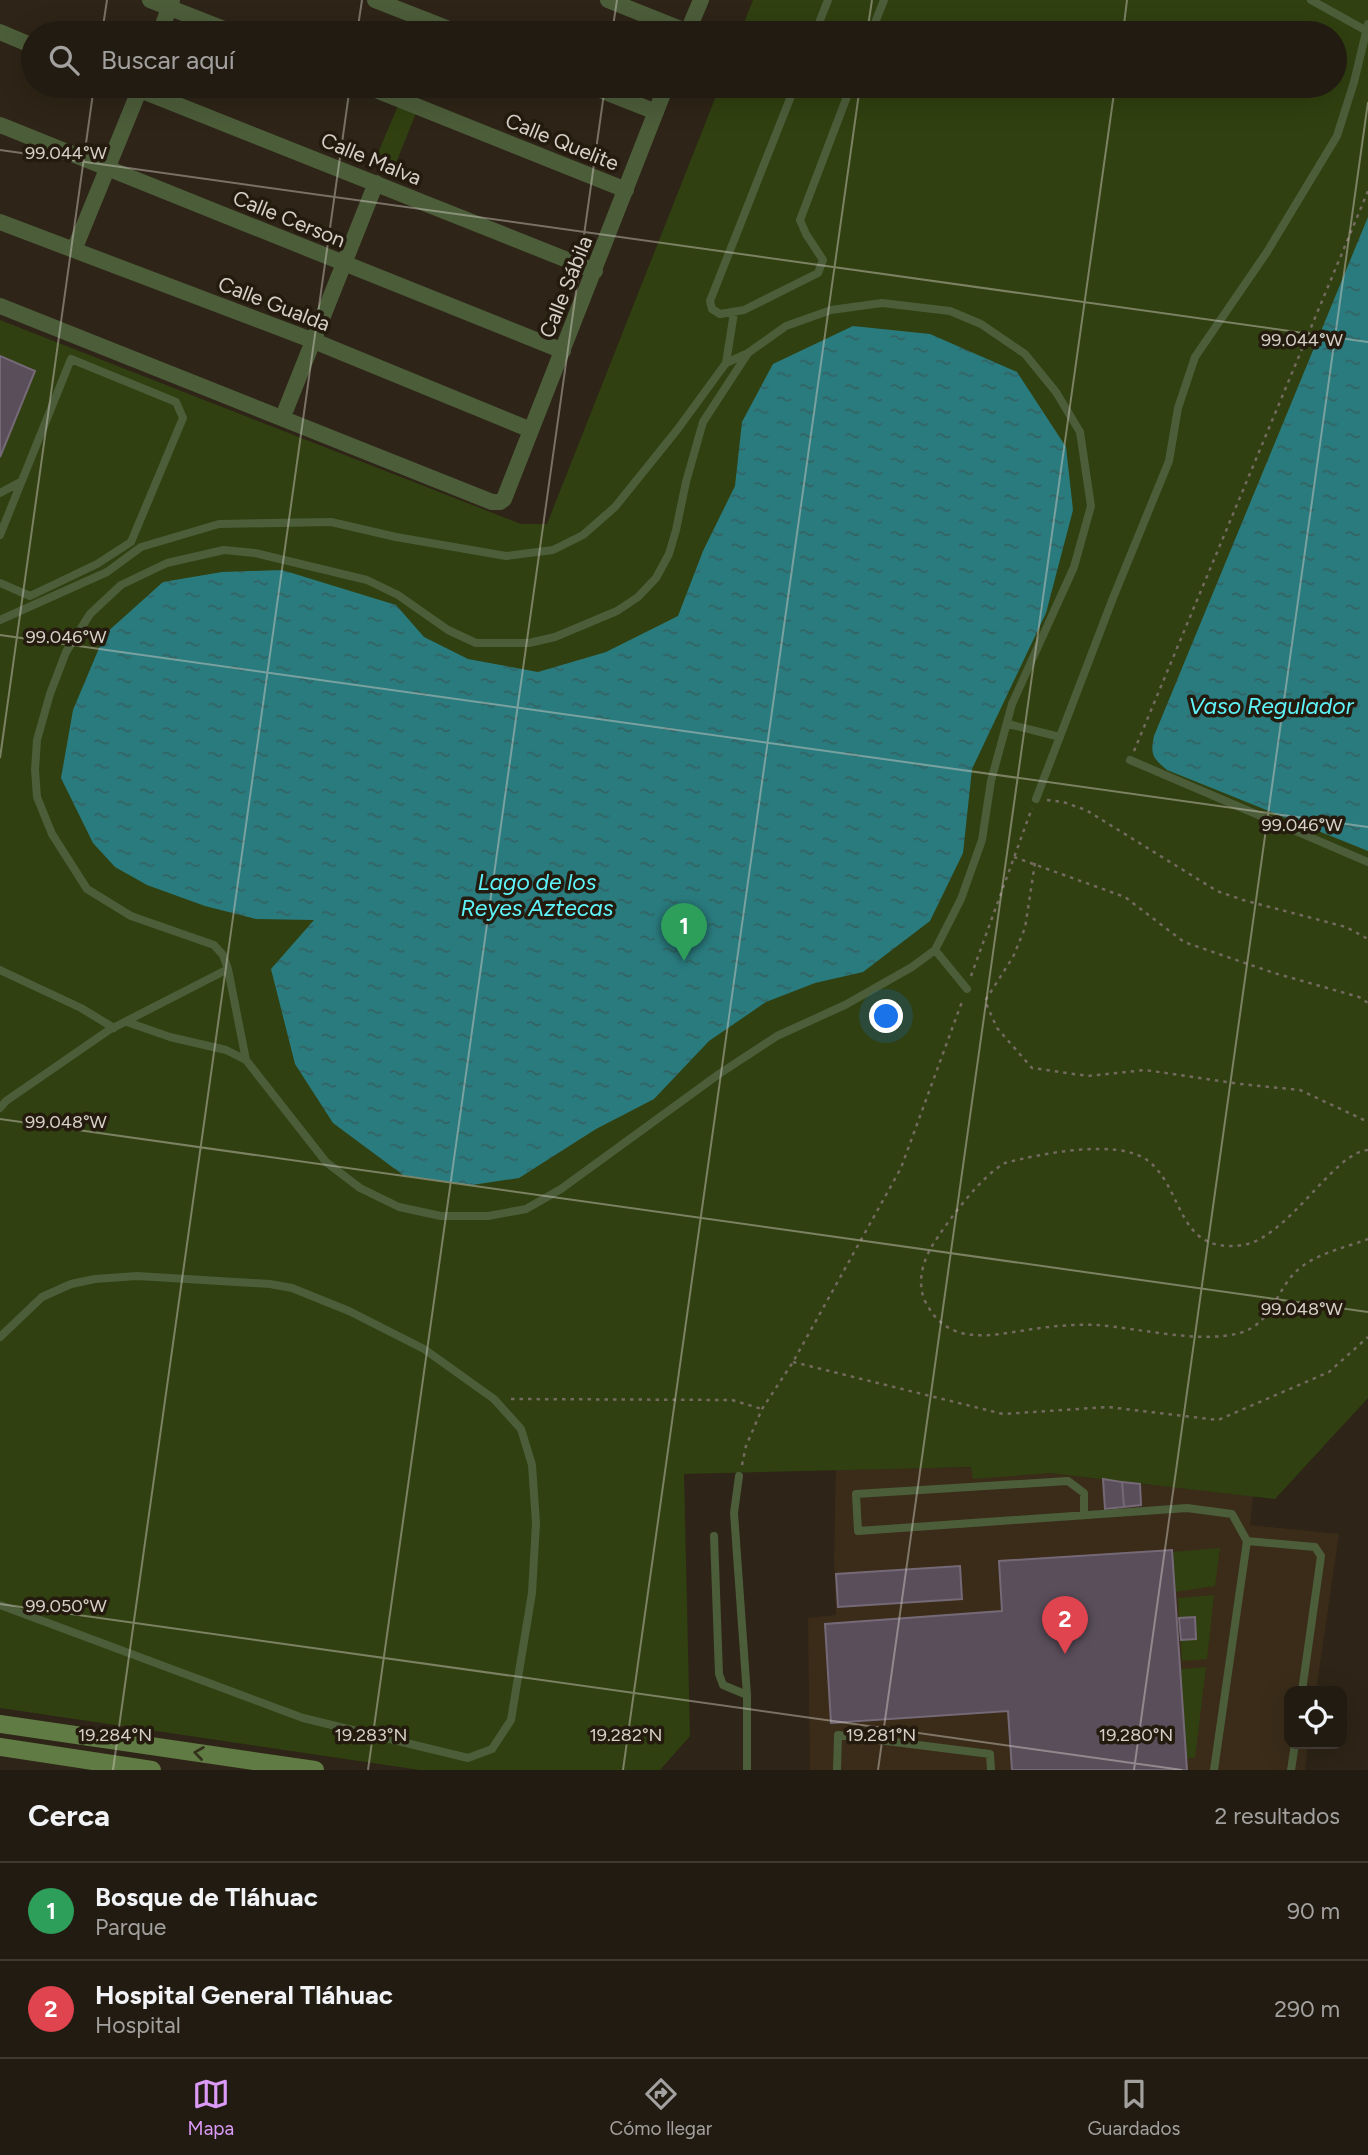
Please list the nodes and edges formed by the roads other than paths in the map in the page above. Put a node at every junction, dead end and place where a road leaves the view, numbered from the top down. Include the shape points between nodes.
1 (150, 0) edge
2 (375, 0) edge
3 (608, 0) edge
4 (701, 0) edge
5 (828, 0) edge
6 (884, 0) edge
7 (1311, 0) edge
8 (171, 4) edge
9 (165, 21) edge
10 (208, 21) edge
11 (428, 21) edge
12 (659, 21) edge
13 (693, 21) edge
14 (820, 21) edge
15 (876, 21) edge
16 (1367, 27) edge
17 (0, 32) edge
18 (21, 41) edge
19 (133, 98) edge
20 (164, 98) edge
21 (396, 98) edge
22 (620, 98) edge
23 (661, 98) edge
24 (789, 98) edge
25 (846, 98) edge
26 (656, 112) junction
27 (0, 125) edge
28 (106, 168) junction
29 (376, 183) junction
30 (626, 190) junction
31 (0, 222) edge
32 (74, 250) junction
33 (344, 263) junction
34 (595, 271) junction
35 (0, 306) edge
36 (734, 313) junction
37 (314, 341) junction
38 (563, 351) junction
39 (748, 353) junction
40 (726, 363) junction
41 (286, 409) dead end
42 (531, 430) junction
43 (23, 481) junction
44 (0, 493) edge
45 (2, 525) edge
46 (0, 536) edge
47 (107, 572) junction
48 (0, 583) edge
49 (121, 585) junction
50 (0, 620) edge
51 (1007, 724) junction
52 (1060, 737) junction
53 (1130, 760) road end
54 (1036, 799) road end
55 (1368, 862) edge
56 (935, 950) junction
57 (228, 969) junction
58 (0, 970) edge
59 (967, 989) road end
60 (127, 1022) junction
61 (114, 1028) junction
62 (246, 1060) junction
63 (2, 1103) edge
64 (0, 1337) edge
65 (739, 1476) road end
66 (1084, 1515) junction
67 (714, 1536) dead end
68 (1247, 1541) junction
69 (0, 1605) edge
70 (1303, 1686) edge
71 (747, 1695) junction
72 (0, 1724) edge
73 (0, 1747) edge
74 (1294, 1749) edge
75 (152, 1770) edge
76 (315, 1770) edge
77 (747, 1770) edge
78 (837, 1770) edge
79 (991, 1770) edge
80 (1214, 1770) edge
81 (1291, 1770) edge

1 - 8 street
2 - 11 street
3 - 12 street
4 - 13 street
5 - 14 lane
6 - 15 lane
7 - 16 lane
8 - 9 street
8 - 10 street
16 - 52 lane via 1338,136 1195,358 1178,408 1168,461
17 - 18 street
19 - 28 street
20 - 29 street, Calle Malva
21 - 30 street, Calle Quelite
22 - 26 street
23 - 26 street, Calle Sábila
24 - 36 lane via 710,302 720,314
25 - 36 lane via 800,220 823,260 818,272
26 - 30 street, Calle Sábila
27 - 28 street, Calle Cerson
28 - 32 street
28 - 33 street, Calle Cerson
29 - 33 street
29 - 34 street, Calle Malva
30 - 34 street, Calle Sábila
31 - 32 street, Calle Gualda
32 - 37 street, Calle Gualda
33 - 37 street
33 - 38 street, Calle Cerson
34 - 38 street, Calle Sábila
35 - 42 street, Calle Sábila via 492,502 504,499
36 - 40 lane
37 - 41 street
37 - 42 street, Calle Gualda
38 - 42 street, Calle Sábila
39 - 40 lane
39 - 49 lane via 704,422 669,554 656,578 617,611 565,633 528,643 476,643 367,580 255,552 224,550 167,563
39 - 51 lane via 786,327 831,310 882,303 936,309 981,324 1025,354 1056,392 1080,432 1091,506 1073,567
40 - 47 lane via 615,508 583,536 553,550 506,555 331,522 219,524 141,547
43 - 44 lane
43 - 45 lane
43 - 48 lane via 71,359 176,402 183,418 131,542 30,596
45 - 46 lane
47 - 49 lane
47 - 50 lane
49 - 57 lane via 90,614 62,662 37,740 37,797 52,834 87,889 131,916 214,945
51 - 52 lane
51 - 56 lane via 991,781 982,840 961,899
52 - 54 lane
53 - 55 lane
56 - 59 lane
56 - 62 lane via 719,1073 561,1189 526,1209 488,1216 441,1216 399,1207 360,1188 326,1162
57 - 60 lane
57 - 62 lane
58 - 61 lane
60 - 61 lane
60 - 62 lane
61 - 63 lane
64 - 69 lane via 42,1297 96,1279 137,1276 292,1289 360,1316 424,1349 495,1399 521,1429 532,1465 536,1523 532,1593 511,1720 492,1749 468,1758 303,1718
65 - 71 lane via 734,1513
66 - 66 lane via 1084,1493 1068,1481 856,1494 858,1531
66 - 68 lane via 1187,1508 1232,1514
67 - 71 lane via 719,1674 723,1685
68 - 70 lane via 1315,1547 1321,1556
68 - 80 lane
71 - 77 lane
76 -> 72 main road
73 - 75 main road
74 - 81 lane
78 - 79 lane via 838,1735 990,1754

